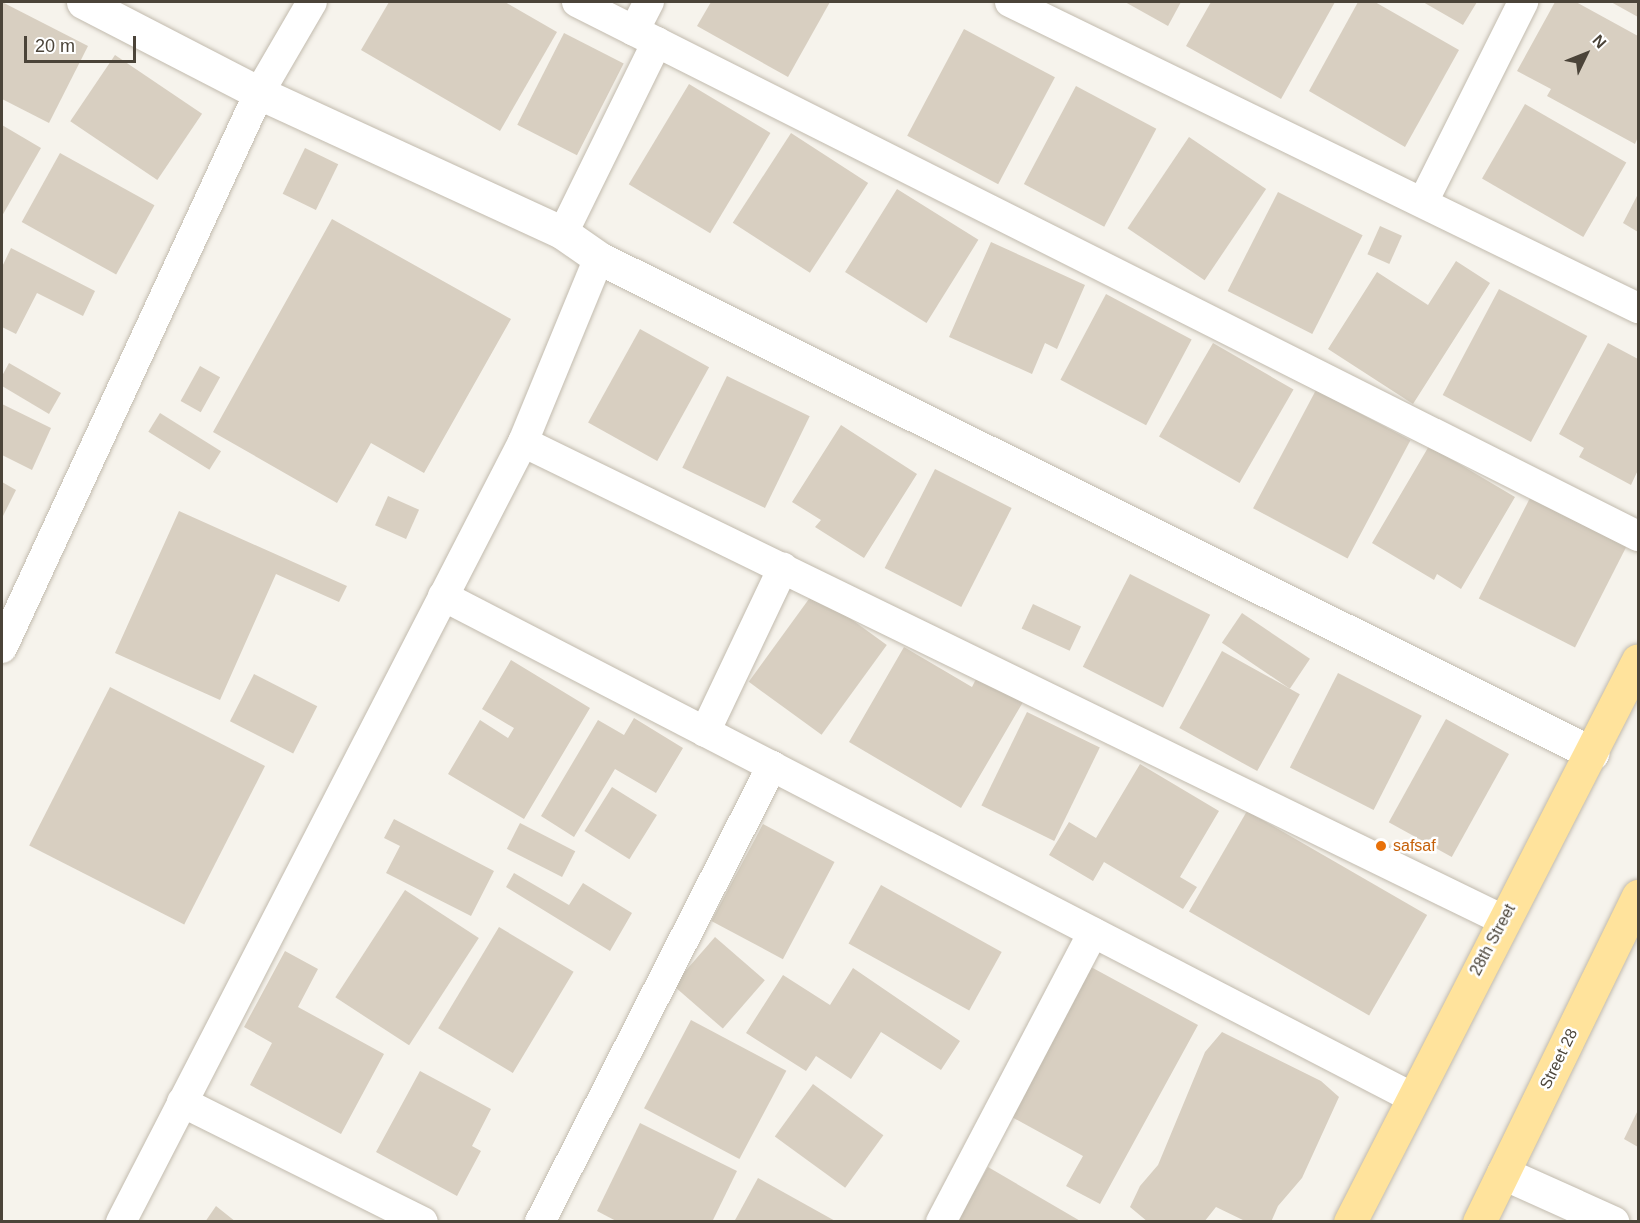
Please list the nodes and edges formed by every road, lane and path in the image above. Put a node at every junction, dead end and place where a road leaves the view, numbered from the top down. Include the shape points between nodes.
1 (83, 2) edge
2 (312, 2) edge
3 (577, 2) edge
4 (649, 2) edge
5 (1010, 2) edge
6 (1523, 2) edge
7 (645, 37) junction
8 (259, 93) junction
9 (1423, 202) junction
10 (563, 233) junction
11 (599, 258) junction
12 (1638, 308) edge
13 (522, 442) junction
14 (1638, 536) edge
15 (783, 568) junction
16 (443, 596) junction
17 (2, 648) edge
18 (1638, 660) edge
19 (705, 732) junction
20 (1592, 753) junction
21 (772, 766) junction
22 (1638, 896) edge
23 (1503, 920) junction
24 (1093, 933) junction
25 (1411, 1097) junction
26 (182, 1102) junction
27 (1503, 1173) junction
28 (121, 1221) edge
29 (423, 1221) edge
30 (540, 1221) edge
31 (941, 1221) edge
32 (1350, 1221) edge
33 (1479, 1221) edge
34 (1612, 1221) edge

1 - 8 street
2 - 8 street
3 - 7 street
4 - 7 street
5 - 9 street
6 - 9 street
7 - 10 street
7 - 14 street
8 - 10 street
8 - 17 street
9 - 12 street
10 - 11 street
11 - 13 street
11 - 20 street
13 - 15 street
13 - 16 street
15 - 19 street
15 - 23 street
16 - 19 street
16 - 26 street
18 - 20 main road, 28th Street
19 - 21 street
20 - 23 main road, 28th Street
21 - 24 street
21 - 30 street
22 - 27 main road, Street 28
23 - 25 main road, 28th Street
24 - 25 street
24 - 31 street
25 - 32 main road, 28th Street
26 - 28 street
26 - 29 street
27 - 33 main road, Street 28
27 - 34 street

